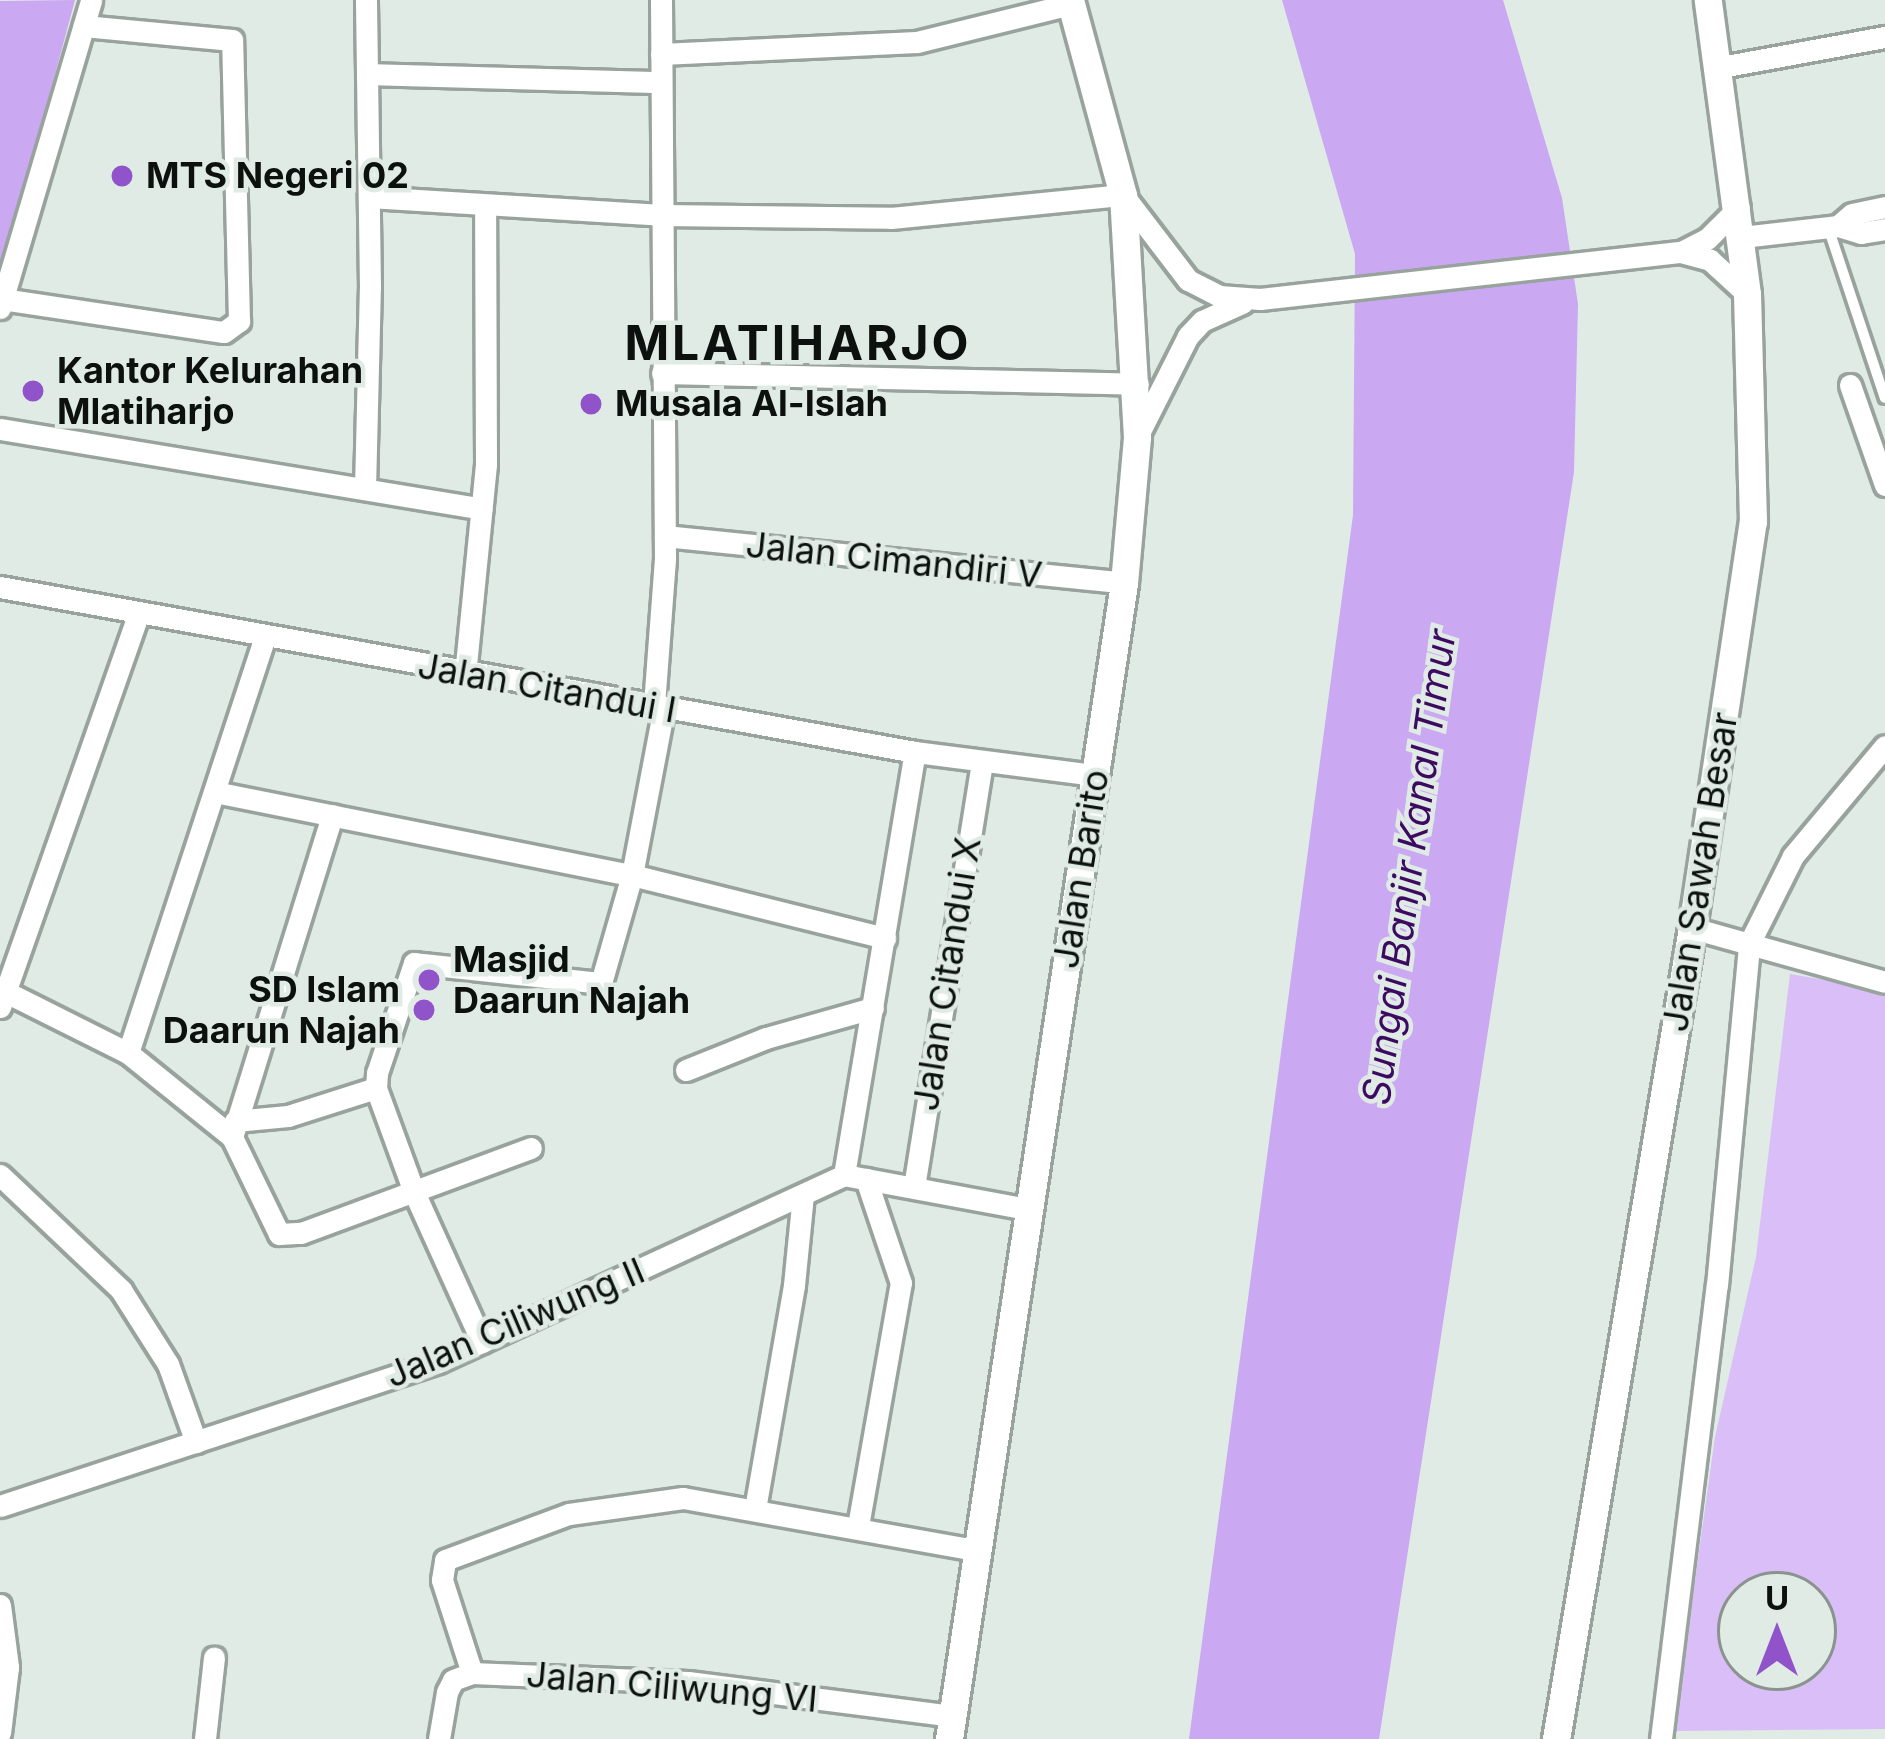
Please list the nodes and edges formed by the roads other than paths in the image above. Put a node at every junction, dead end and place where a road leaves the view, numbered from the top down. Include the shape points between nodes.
1 (91, 0) edge
2 (366, 0) edge
3 (662, 0) edge
4 (1708, 0) edge
5 (1070, 2) edge
6 (84, 26) junction
7 (1885, 37) edge
8 (662, 54) junction
9 (1721, 67) junction
10 (367, 74) junction
11 (662, 82) junction
12 (1123, 195) junction
13 (369, 197) junction
14 (485, 205) junction
15 (1738, 207) junction
16 (1885, 207) edge
17 (662, 215) junction
18 (1833, 227) junction
19 (1885, 229) edge
20 (1742, 238) junction
21 (1681, 252) junction
22 (1747, 294) junction
23 (1260, 298) junction
24 (1, 303) edge
25 (662, 373) junction
26 (1138, 384) junction
27 (1850, 385) dead end
28 (1885, 398) edge
29 (0, 429) edge
30 (1137, 436) junction
31 (1885, 485) edge
32 (365, 489) junction
33 (482, 509) junction
34 (665, 536) junction
35 (1124, 584) junction
36 (0, 587) edge
37 (138, 615) junction
38 (265, 638) junction
39 (465, 675) junction
40 (659, 706) junction
41 (1885, 746) edge
42 (915, 752) junction
43 (982, 761) junction
44 (1095, 776) junction
45 (215, 792) junction
46 (332, 815) junction
47 (632, 874) junction
48 (1692, 928) junction
49 (885, 938) junction
50 (1749, 944) junction
51 (1885, 982) edge
52 (3, 1000) edge
53 (873, 1008) junction
54 (128, 1054) junction
55 (686, 1070) dead end
56 (376, 1088) junction
57 (234, 1129) junction
58 (531, 1148) dead end
59 (0, 1175) edge
60 (855, 1177) junction
61 (914, 1187) junction
62 (414, 1192) junction
63 (803, 1195) junction
64 (1028, 1209) junction
65 (482, 1342) junction
66 (196, 1442) junction
67 (0, 1506) edge
68 (754, 1509) junction
69 (858, 1526) junction
70 (976, 1550) junction
71 (0, 1605) edge
72 (214, 1657) dead end
73 (4, 1668) edge
74 (472, 1673) junction
75 (951, 1728) edge
76 (0, 1733) edge
77 (205, 1739) edge
78 (439, 1739) edge
79 (1556, 1739) edge
80 (1661, 1739) edge

1 - 6 street
2 - 10 street
3 - 8 street
4 - 9 street, Jalan Sawah Besar
5 - 8 street via 917,42
5 - 12 street, Jalan Barito
6 - 24 street
6 - 24 street via 232,40 238,321 224,332
7 - 9 street
8 - 11 street
9 - 15 street, Jalan Sawah Besar
10 - 11 street
10 - 13 street
11 - 17 street
12 - 17 street via 891,218
12 - 23 street via 1188,280 1219,296
12 - 26 street, Jalan Barito
13 - 14 street
13 - 32 street
14 - 17 street
14 - 33 street
15 - 20 street, Jalan Sawah Besar
15 - 21 street
16 - 18 street
17 - 25 street
18 - 19 street
18 - 20 street
18 - 28 lane
20 - 22 street, Jalan Sawah Besar
21 - 22 street via 1710,260
21 - 23 street
22 - 48 street, Jalan Sawah Besar via 1753,522
23 - 30 street via 1226,307 1188,336
25 - 26 street
25 - 34 street
26 - 30 street, Jalan Barito
27 - 31 street
29 - 32 street
30 - 35 street, Jalan Barito
32 - 33 street
33 - 39 street
34 - 35 street, Jalan Cimandiri V
34 - 40 street
35 - 44 street, Jalan Barito
36 - 37 street, Jalan Citandui I
37 - 38 street, Jalan Citandui I
37 - 52 street
38 - 39 street, Jalan Citandui I
38 - 45 street
39 - 40 street, Jalan Citandui I
40 - 42 street, Jalan Citandui I
40 - 47 street
41 - 50 street via 1793,856
42 - 43 street, Jalan Citandui I
42 - 49 street
43 - 44 street, Jalan Citandui I
43 - 61 street, Jalan Citandui X
44 - 64 street, Jalan Barito
45 - 46 street
45 - 54 street
46 - 47 street
46 - 57 street
47 - 49 street
47 - 56 street via 597,985 413,964
48 - 50 street
48 - 79 street, Jalan Sawah Besar
49 - 53 street
50 - 51 street
50 - 80 street
52 - 54 street
53 - 55 street
53 - 60 street
54 - 57 street
56 - 57 street
56 - 62 street
57 - 62 street via 280,1234
58 - 62 street
59 - 66 street via 121,1290 168,1364
60 - 61 street
60 - 63 street, Jalan Ciliwung II
60 - 69 street via 901,1282
61 - 64 street
62 - 65 street
63 - 65 street, Jalan Ciliwung II
63 - 68 street
64 - 70 street, Jalan Barito
65 - 66 street, Jalan Ciliwung II
66 - 67 street, Jalan Ciliwung II
68 - 69 street
68 - 74 street via 682,1498 606,1505 455,1553 442,1580
69 - 70 street
70 - 75 street, Jalan Barito
71 - 73 street
72 - 77 street
73 - 76 street
74 - 75 street, Jalan Ciliwung VI via 688,1682
74 - 78 street via 447,1692

